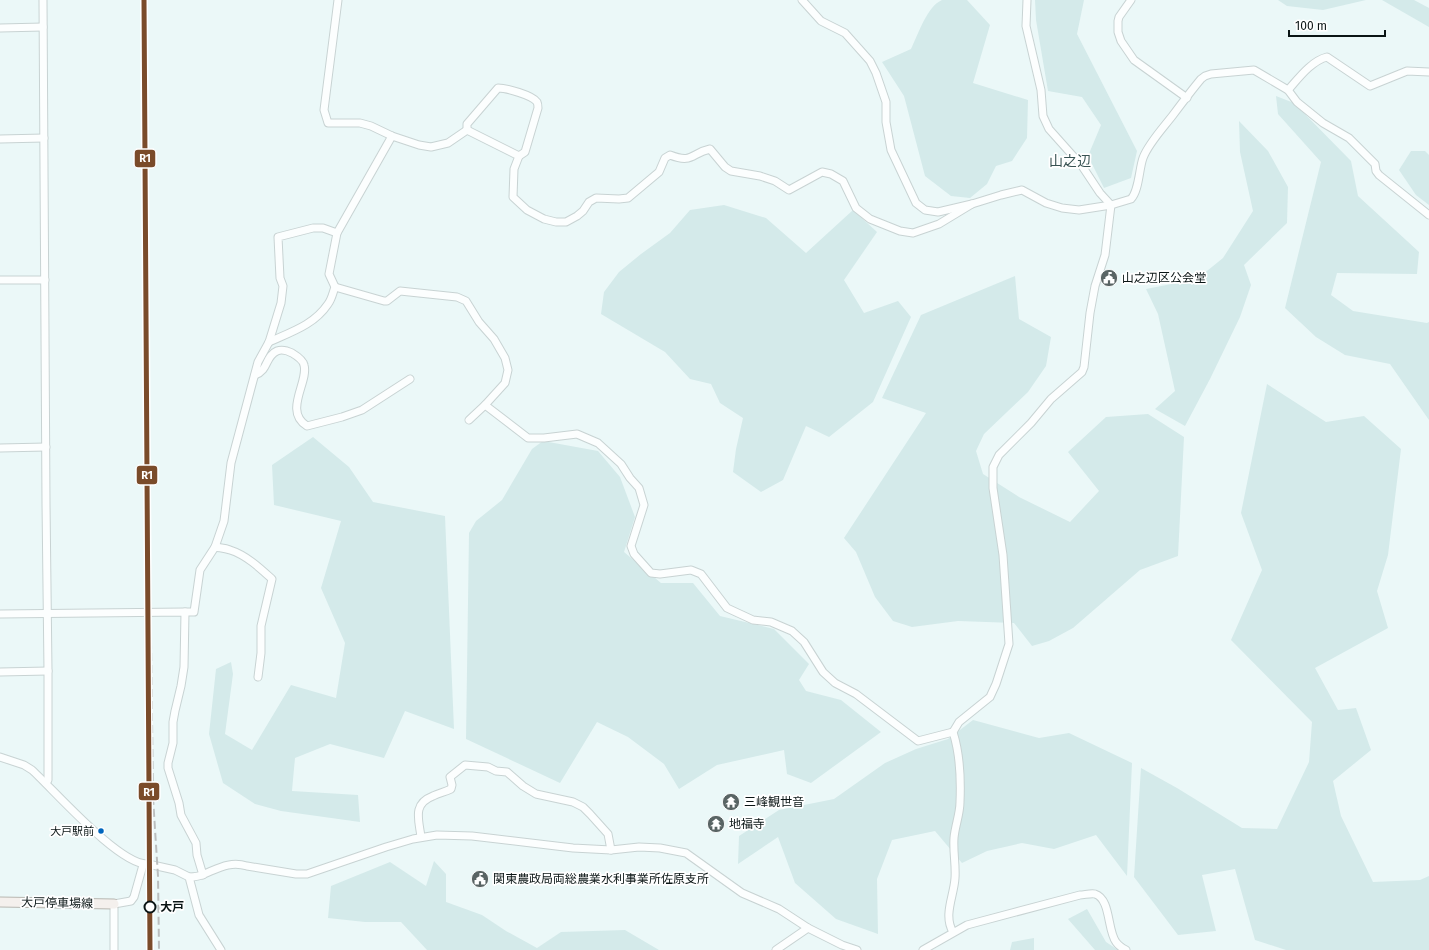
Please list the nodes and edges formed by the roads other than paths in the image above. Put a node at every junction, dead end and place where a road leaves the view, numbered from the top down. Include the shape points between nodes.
1 (43, 0) edge
2 (338, 0) edge
3 (802, 0) edge
4 (1027, 0) edge
5 (1131, 0) edge
6 (43, 27) junction
7 (0, 28) edge
8 (1429, 72) edge
9 (1288, 90) junction
10 (1187, 98) junction
11 (467, 130) junction
12 (392, 136) junction
13 (44, 138) junction
14 (0, 139) edge
15 (519, 156) junction
16 (972, 204) junction
17 (1111, 205) junction
18 (1429, 215) edge
19 (337, 234) junction
20 (0, 280) edge
21 (45, 280) junction
22 (335, 287) junction
23 (269, 342) junction
24 (255, 375) junction
25 (410, 379) dead end
26 (485, 405) junction
27 (469, 420) dead end
28 (46, 447) junction
29 (0, 448) edge
30 (215, 547) junction
31 (185, 612) junction
32 (48, 613) junction
33 (0, 614) edge
34 (48, 671) junction
35 (0, 672) edge
36 (258, 677) dead end
37 (953, 732) junction
38 (0, 757) edge
39 (46, 782) junction
40 (421, 837) junction
41 (611, 850) junction
42 (143, 865) junction
43 (203, 875) junction
44 (189, 877) junction
45 (0, 902) edge
46 (114, 904) junction
47 (808, 928) junction
48 (953, 932) junction
49 (114, 950) edge
50 (222, 950) edge
51 (776, 950) edge
52 (857, 950) edge
53 (923, 950) edge
54 (1126, 950) edge

1 - 6 street
2 - 12 street via 324,110 328,123 360,123
3 - 16 street via 822,21 846,33 870,62 886,102 886,122 891,150 916,203 925,210 938,212
4 - 17 street via 1026,26 1046,124
5 - 10 street via 1118,21 1121,41 1134,60
6 - 7 street
6 - 13 street
8 - 9 street via 1407,71 1370,86 1327,57 1309,67
9 - 10 street via 1254,70 1241,71 1205,76
9 - 18 street via 1297,102 1323,123 1349,138 1375,164 1379,175
10 - 17 street via 1143,157 1133,197
11 - 12 street via 448,143 431,147
11 - 15 street
11 - 15 street via 467,124 498,88 532,98 538,108 525,152
12 - 19 street
13 - 14 street
13 - 21 street
15 - 16 street via 514,169 513,197 527,210 556,222 572,219 596,198 628,198 659,172 665,158 670,156 682,160 710,149 731,171 760,176 790,190 822,172 831,174 842,181 856,208 870,219 900,231 913,233 927,229
16 - 17 street via 1022,190 1046,203 1062,208 1079,210
17 - 37 street via 1105,255 1095,286 1082,372 1051,399 999,455 993,467 993,488 1003,555 1009,644 990,697 959,722
19 - 22 street via 329,274
19 - 23 street via 323,228 313,228 278,237 280,278 283,286 281,304
20 - 21 street
21 - 28 street
22 - 23 street via 329,303 318,317
22 - 26 street via 384,302 400,291 466,301 494,339 505,358 508,370 505,383
23 - 24 street via 258,362
24 - 25 street via 263,371 269,357 277,351 288,351 303,361 305,367 297,404 299,418 307,426 362,410
24 - 30 street via 231,463 224,521
26 - 27 street
26 - 37 street via 528,438 578,434 598,443 621,464 639,488 644,505 631,546 634,554 651,573 691,570 700,574 727,608 753,620 771,622 792,630 804,642 823,672 835,683 856,694 918,741
28 - 29 street
28 - 32 street
30 - 31 street via 200,570 194,612
30 - 36 street via 237,552 272,579 262,626
31 - 32 street
31 - 43 street via 184,667 175,711 168,768 181,815 196,843
32 - 33 street
32 - 34 street
34 - 35 street
34 - 39 street
37 - 48 street via 958,753 960,803 954,837 955,878 948,915
38 - 39 street via 24,765
39 - 42 street via 104,841
40 - 41 street via 459,835
40 - 41 street via 418,813 420,804 431,796 451,789 450,777 465,765 507,772 536,794 573,802 583,807 608,834
40 - 43 street via 386,846 308,874 226,864
41 - 47 street via 660,848 686,853 742,893 779,909
42 - 44 street via 175,870
42 - 46 street via 134,897 131,901
43 - 44 street
44 - 50 street via 199,915
45 - 46 main road, 大戸停車場線
46 - 49 street
47 - 51 street
47 - 52 street via 842,946
48 - 53 street
48 - 54 street via 967,925 1080,895 1096,894 1105,903 1116,942

